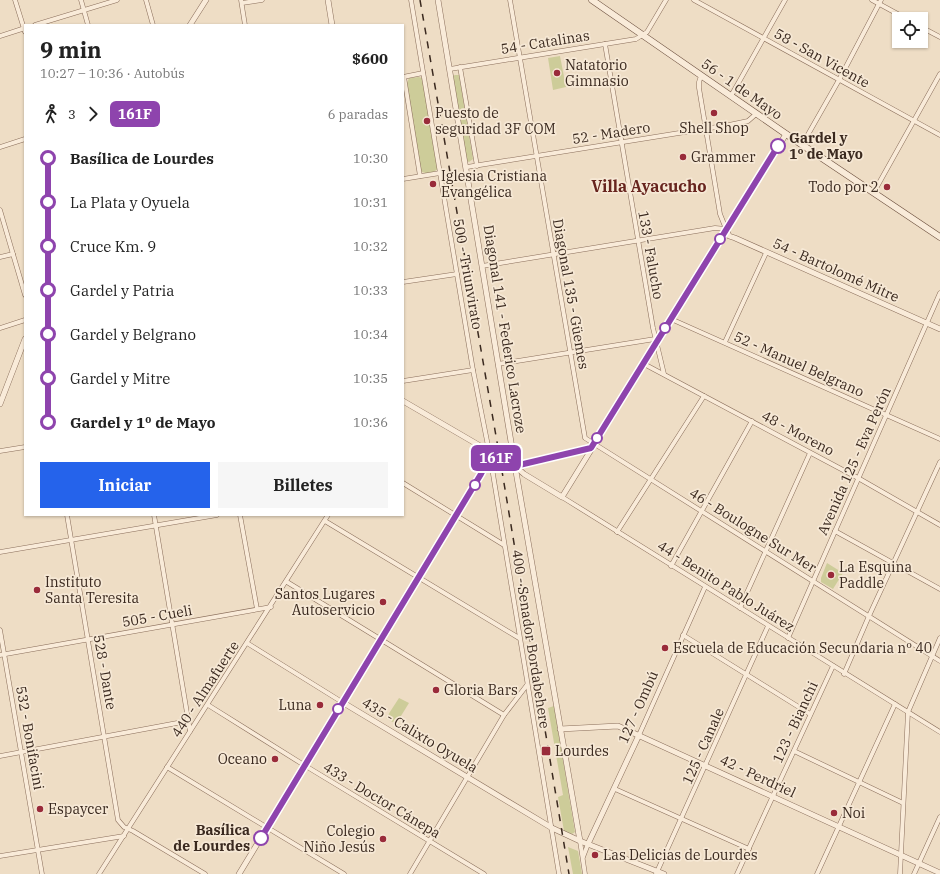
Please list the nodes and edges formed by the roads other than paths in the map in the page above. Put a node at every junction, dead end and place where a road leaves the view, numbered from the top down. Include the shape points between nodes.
1 (15, 0) edge
2 (81, 0) edge
3 (117, 0) edge
4 (146, 0) edge
5 (206, 0) edge
6 (262, 0) edge
7 (328, 0) edge
8 (411, 0) edge
9 (438, 0) edge
10 (510, 0) edge
11 (592, 0) edge
12 (666, 0) edge
13 (694, 0) edge
14 (785, 0) edge
15 (872, 0) edge
16 (241, 2) edge
17 (880, 2) edge
18 (84, 10) junction
19 (896, 12) edge
20 (38, 24) edge
21 (88, 24) edge
22 (153, 24) edge
23 (191, 24) edge
24 (245, 24) edge
25 (332, 24) edge
26 (24, 26) edge
27 (24, 29) edge
28 (928, 31) edge
29 (643, 35) junction
30 (0, 36) edge
31 (940, 37) edge
32 (764, 39) junction
33 (605, 44) junction
34 (520, 58) junction
35 (460, 67) junction
36 (450, 69) junction
37 (423, 74) junction
38 (940, 74) edge
39 (701, 76) junction
40 (404, 77) edge
41 (840, 80) junction
42 (404, 83) edge
43 (731, 96) junction
44 (756, 114) junction
45 (914, 121) junction
46 (706, 128) junction
47 (786, 134) junction
48 (940, 135) edge
49 (24, 139) edge
50 (621, 142) junction
51 (802, 145) junction
52 (0, 147) edge
53 (536, 156) junction
54 (477, 166) junction
55 (467, 168) junction
56 (440, 173) junction
57 (420, 176) junction
58 (404, 179) edge
59 (874, 192) junction
60 (0, 210) edge
61 (726, 230) junction
62 (940, 237) edge
63 (638, 241) junction
64 (766, 252) junction
65 (13, 254) junction
66 (553, 256) junction
67 (0, 257) edge
68 (482, 266) junction
69 (457, 274) junction
70 (404, 282) edge
71 (24, 292) edge
72 (940, 293) edge
73 (671, 319) junction
74 (24, 320) edge
75 (927, 323) junction
76 (0, 328) edge
77 (940, 329) edge
78 (656, 341) junction
79 (24, 342) edge
80 (725, 342) junction
81 (570, 353) junction
82 (498, 364) junction
83 (644, 364) junction
84 (473, 370) junction
85 (664, 374) junction
86 (404, 381) edge
87 (704, 396) junction
88 (404, 402) edge
89 (0, 403) edge
90 (886, 415) junction
91 (752, 421) junction
92 (940, 439) edge
93 (594, 443) junction
94 (24, 447) edge
95 (591, 448) junction
96 (0, 451) edge
97 (810, 453) junction
98 (490, 456) junction
99 (940, 462) edge
100 (515, 466) junction
101 (650, 478) junction
102 (858, 478) junction
103 (404, 484) edge
104 (562, 497) junction
105 (702, 511) junction
106 (917, 512) junction
107 (67, 516) edge
108 (154, 516) edge
109 (211, 516) edge
110 (240, 516) edge
111 (328, 516) edge
112 (456, 516) junction
113 (325, 521) junction
114 (940, 525) edge
115 (156, 526) junction
116 (835, 531) junction
117 (617, 532) junction
118 (71, 540) junction
119 (504, 546) junction
120 (766, 551) junction
121 (0, 552) edge
122 (894, 563) junction
123 (671, 566) junction
124 (419, 577) junction
125 (812, 581) junction
126 (287, 582) junction
127 (705, 587) junction
128 (940, 589) edge
129 (270, 607) junction
130 (740, 608) junction
131 (257, 609) junction
132 (869, 616) junction
133 (173, 624) junction
134 (768, 626) junction
135 (0, 630) edge
136 (684, 635) junction
137 (519, 638) junction
138 (788, 638) junction
139 (940, 638) edge
140 (88, 639) junction
141 (381, 639) junction
142 (247, 643) junction
143 (2, 655) edge
144 (932, 656) junction
145 (940, 661) edge
146 (833, 666) junction
147 (844, 674) junction
148 (747, 675) junction
149 (527, 685) junction
150 (342, 702) junction
151 (895, 704) junction
152 (208, 705) junction
153 (908, 712) junction
154 (810, 714) junction
155 (504, 715) junction
156 (188, 721) junction
157 (560, 729) junction
158 (190, 731) junction
159 (940, 732) edge
160 (639, 735) junction
161 (105, 738) junction
162 (794, 751) junction
163 (21, 753) junction
164 (0, 756) edge
165 (706, 764) junction
166 (304, 765) junction
167 (167, 767) junction
168 (467, 778) junction
169 (860, 782) junction
170 (615, 789) junction
171 (773, 796) junction
172 (903, 802) junction
173 (940, 817) edge
174 (681, 819) junction
175 (839, 826) junction
176 (267, 827) junction
177 (552, 828) junction
178 (128, 829) junction
179 (124, 836) junction
180 (429, 841) junction
181 (580, 841) junction
182 (588, 844) junction
183 (749, 848) junction
184 (37, 850) junction
185 (900, 854) junction
186 (0, 856) edge
187 (582, 858) junction
188 (919, 863) junction
189 (657, 873) edge
190 (940, 873) edge
191 (42, 874) edge
192 (99, 874) edge
193 (205, 874) edge
194 (239, 874) edge
195 (344, 874) edge
196 (410, 874) edge
197 (484, 874) edge
198 (559, 874) edge
199 (585, 874) edge
200 (664, 874) edge
201 (737, 874) edge
202 (817, 874) edge
203 (900, 874) edge
204 (914, 874) edge

1 - 26 street
2 - 18 street
3 - 18 street
4 - 22 street
5 - 23 street
6 - 16 street
7 - 25 street
8 - 37 street, 500 - Triunvirato
9 - 36 street, Diagonal 141 - Federico Lacroze
10 - 34 street, Diagonal 135 - Güemes
11 - 29 main road, 56 - 1 de Mayo
12 - 29 street via 650,28
13 - 32 street, 58 - San Vicente
14 - 32 street
15 - 17 street
16 - 24 street
17 - 19 street
17 - 41 street
18 - 20 street
18 - 21 street
27 - 30 street
28 - 31 street
29 - 33 street, 54 - Catalinas
29 - 39 main road, 56 - 1 de Mayo
32 - 41 street, 58 - San Vicente
32 - 43 street
33 - 34 street, 54 - Catalinas
33 - 50 street, 133 - Falucho
34 - 35 street, 54 - Catalinas
34 - 53 street, Diagonal 135 - Güemes
35 - 36 street, 54 - Catalinas
35 - 54 street
36 - 55 street, Diagonal 141 - Federico Lacroze
37 - 40 street
37 - 56 street, 500 - Triunvirato
38 - 45 street
39 - 43 main road, 56 - 1 de Mayo
39 - 46 street via 699,82
41 - 45 street, 58 - San Vicente
41 - 51 street
42 - 57 street
43 - 44 main road, 56 - 1 de Mayo
44 - 46 street, 52 - Madero via 748,121
44 - 47 main road, 56 - 1 de Mayo
45 - 48 street, 58 - San Vicente
45 - 59 street
46 - 50 street, 52 - Madero
46 - 61 street via 720,214
47 - 51 main road, 56 - 1 de Mayo
47 - 61 street
49 - 52 street
50 - 53 street, 52 - Madero
50 - 63 street, 133 - Falucho
51 - 59 main road, 56 - 1 de Mayo
53 - 54 street, 52 - Madero
53 - 66 street, Diagonal 135 - Güemes
54 - 55 street, 52 - Madero
55 - 68 street, Diagonal 141 - Federico Lacroze
56 - 57 street
56 - 69 street, 500 - Triunvirato
57 - 58 street
59 - 62 main road, 56 - 1 de Mayo
60 - 65 street
61 - 63 street via 714,228
61 - 64 street, 54 - Bartolomé Mitre via 729,236
61 - 73 street
63 - 66 street
63 - 78 street, 133 - Falucho
64 - 75 street, 54 - Bartolomé Mitre
64 - 80 street
65 - 67 street
65 - 71 street
66 - 68 street
66 - 81 street, Diagonal 135 - Güemes
68 - 82 street, Diagonal 141 - Federico Lacroze
69 - 70 street
69 - 84 street, 500 - Triunvirato
72 - 75 street, Avenida 125 - Eva Perón
73 - 78 street
73 - 80 street, 52 - Manuel Belgrano
74 - 76 street
75 - 77 street, 54 - Bartolomé Mitre
75 - 90 street, Avenida 125 - Eva Perón
78 - 81 street
78 - 83 street
78 - 85 street, 133 - Falucho
79 - 89 street
80 - 90 street, 52 - Manuel Belgrano
81 - 82 street
81 - 93 street, Diagonal 135 - Güemes via 584,435 586,440
82 - 100 street, Diagonal 141 - Federico Lacroze
83 - 85 street, 48 - Moreno
83 - 93 street
84 - 86 street
84 - 98 street, 500 - Triunvirato
85 - 87 street, 48 - Moreno
87 - 91 street, 48 - Moreno
87 - 101 street
88 - 98 street via 482,447
90 - 92 street, 52 - Manuel Belgrano
90 - 102 street, Avenida 125 - Eva Perón
91 - 97 street, 48 - Moreno
91 - 105 street
93 - 95 street
93 - 101 street, 46 - Boulogne Sur Mer
94 - 96 street
95 - 100 street
95 - 104 street
97 - 102 street, 48 - Moreno
97 - 120 street
98 - 100 street, 44 - Benito Pablo Juárez
98 - 112 street
98 - 119 street, 400 - Senador Bordabehere
99 - 106 street
100 - 104 street, 44 - Benito Pablo Juárez
100 - 157 street, Diagonal 141 - Federico Lacroze
101 - 105 street, 46 - Boulogne Sur Mer
101 - 117 street
102 - 106 street, 48 - Moreno
102 - 116 street, Avenida 125 - Eva Perón
103 - 112 street
104 - 117 street, 44 - Benito Pablo Juárez
105 - 120 street, 46 - Boulogne Sur Mer
105 - 123 street
106 - 114 street, 48 - Moreno
106 - 122 street
107 - 118 street, 528 - Dante
108 - 115 street
109 - 115 street
110 - 131 street
111 - 113 street, 440 - Almafuerte
112 - 119 street
112 - 124 street
113 - 124 street
113 - 126 street, 440 - Almafuerte
115 - 118 street
115 - 133 street
116 - 122 street
116 - 125 street, Avenida 125 - Eva Perón
117 - 123 street, 44 - Benito Pablo Juárez
118 - 121 street
118 - 140 street, 528 - Dante
119 - 137 street, 400 - Senador Bordabehere
120 - 125 street, 46 - Boulogne Sur Mer
120 - 130 street
122 - 128 street
122 - 132 street
123 - 127 street, 44 - Benito Pablo Juárez
124 - 137 street
124 - 141 street
125 - 132 street, 46 - Boulogne Sur Mer
125 - 138 street, Avenida 125 - Eva Perón
126 - 129 street, 440 - Almafuerte
126 - 141 street
127 - 130 street, 44 - Benito Pablo Juárez
127 - 136 street, 127 - Ombú
129 - 131 street, 505 - Cueli
129 - 142 street, 440 - Almafuerte
130 - 134 street, 44 - Benito Pablo Juárez
131 - 133 street, 505 - Cueli
132 - 144 street, 46 - Boulogne Sur Mer
132 - 147 street
133 - 140 street, 505 - Cueli
133 - 156 street
134 - 138 street, 44 - Benito Pablo Juárez
134 - 148 street, 125 - Canale
135 - 143 street, 532 - Bonifacini
136 - 148 street
136 - 160 street, 127 - Ombú
137 - 149 street, 400 - Senador Bordabehere
138 - 146 street, 44 - Benito Pablo Juárez
139 - 144 street
140 - 143 street, 505 - Cueli
140 - 161 street, 528 - Dante
141 - 150 street
141 - 155 street
142 - 150 street, 435 - Calixto Oyuela
142 - 152 street, 440 - Almafuerte
143 - 163 street, 532 - Bonifacini
144 - 145 street, 46 - Boulogne Sur Mer
144 - 153 street
146 - 147 street, 44 - Benito Pablo Juárez
146 - 154 street, 123 - Bianchi
147 - 151 street, 44 - Benito Pablo Juárez
148 - 154 street
148 - 165 street, 125 - Canale
149 - 155 street
149 - 177 street, 400 - Senador Bordabehere
150 - 166 street
150 - 168 street, 435 - Calixto Oyuela
151 - 153 street, 44 - Benito Pablo Juárez
151 - 169 street
152 - 158 street, 440 - Almafuerte
152 - 166 street, 433 - Doctor Cánepa
153 - 159 street, 44 - Benito Pablo Juárez
153 - 172 street
154 - 162 street, 123 - Bianchi
155 - 168 street
156 - 158 street
156 - 161 street
157 - 160 street, 42 - Perdriel via 616,725
157 - 181 street, Diagonal 141 - Federico Lacroze
158 - 167 street, 440 - Almafuerte
160 - 165 street, 42 - Perdriel
160 - 170 street, 127 - Ombú
161 - 163 street
161 - 178 street, 528 - Dante via 118,820
162 - 169 street
162 - 171 street, 123 - Bianchi
163 - 164 street
163 - 184 street, 532 - Bonifacini
165 - 171 street, 42 - Perdriel
165 - 174 street, 125 - Canale
166 - 176 street
166 - 180 street, 433 - Doctor Cánepa
167 - 176 street
167 - 178 street, 440 - Almafuerte
168 - 177 street, 435 - Calixto Oyuela
168 - 180 street
169 - 172 street
169 - 175 street
170 - 174 street
170 - 182 street, 127 - Ombú
171 - 175 street, 42 - Perdriel
171 - 183 street, 123 - Bianchi
172 - 185 street
173 - 188 street
174 - 183 street
174 - 189 street, 125 - Canale
175 - 185 street, 42 - Perdriel
175 - 202 street
176 - 194 street
176 - 195 street
177 - 181 street, 435 - Calixto Oyuela
177 - 198 street, 400 - Senador Bordabehere
178 - 179 street, 440 - Almafuerte
178 - 193 street
179 - 184 street
179 - 192 street, 440 - Almafuerte
180 - 196 street
180 - 197 street, 433 - Doctor Cánepa
181 - 182 street, 435 - Calixto Oyuela
181 - 187 street, Diagonal 141 - Federico Lacroze
182 - 187 street, 127 - Ombú
182 - 189 street, 435 - Calixto Oyuela
183 - 201 street, 123 - Bianchi
184 - 186 street
184 - 191 street, 532 - Bonifacini
185 - 188 street, 42 - Perdriel
185 - 203 street
187 - 199 street, Diagonal 141 - Federico Lacroze
188 - 190 street, 42 - Perdriel
188 - 204 street
189 - 200 street, 435 - Calixto Oyuela

